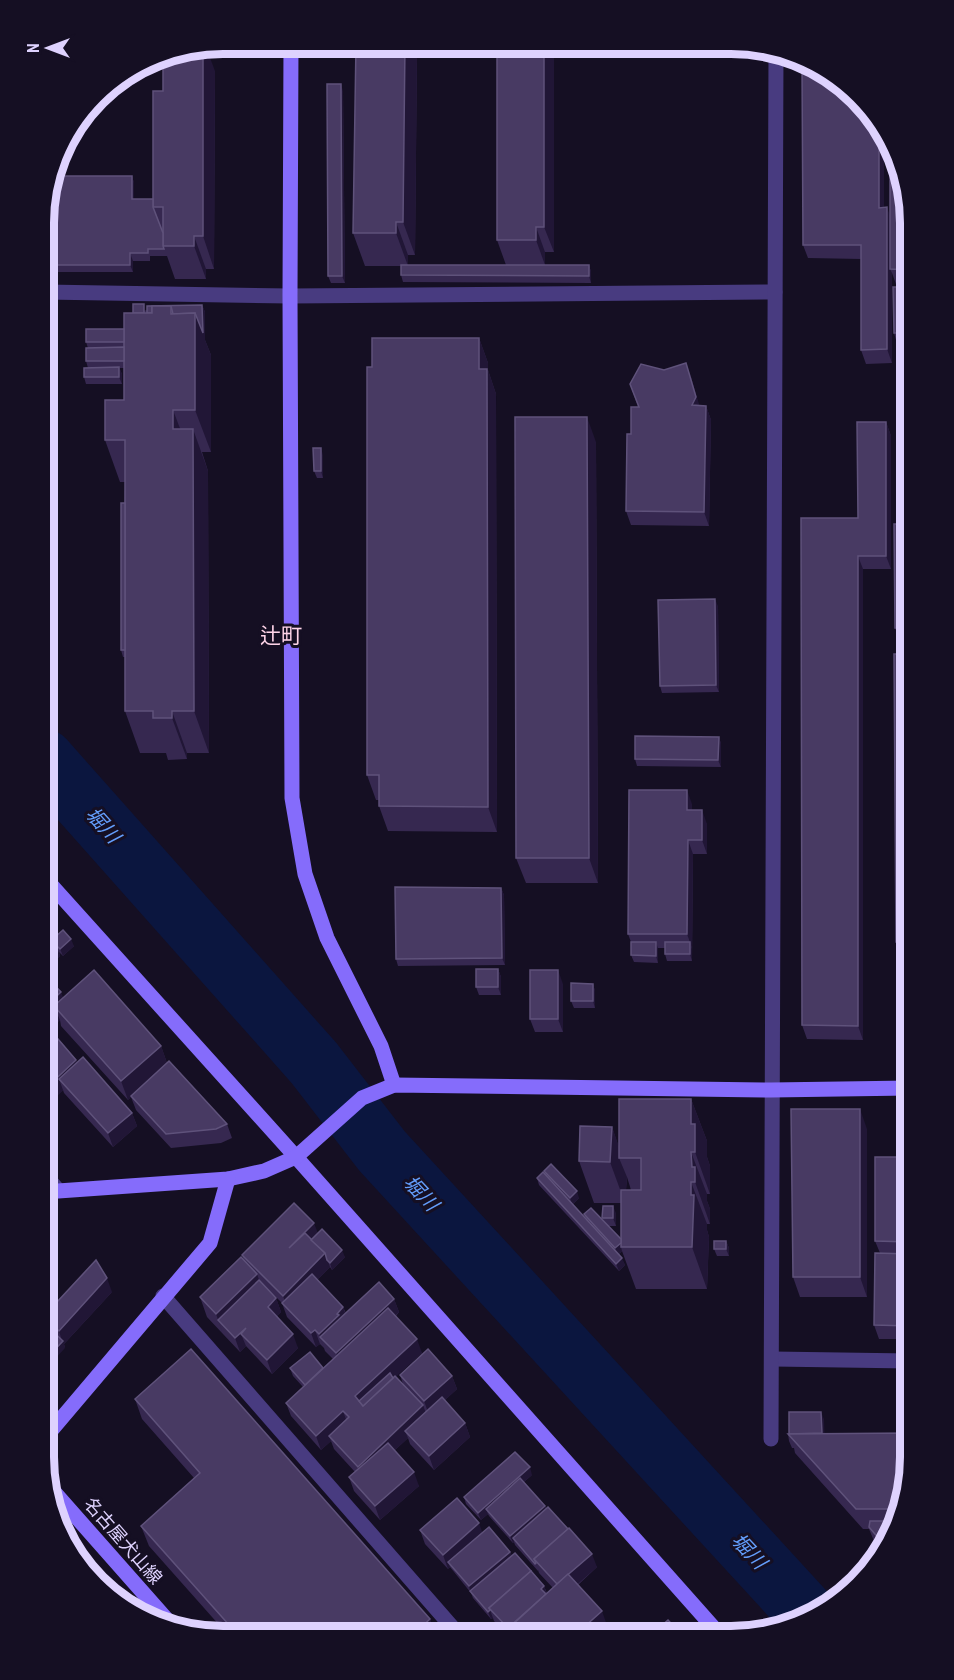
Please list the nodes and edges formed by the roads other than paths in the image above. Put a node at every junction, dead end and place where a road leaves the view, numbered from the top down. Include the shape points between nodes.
1 (291, 54) edge
2 (776, 60) edge
3 (54, 292) edge
4 (775, 292) junction
5 (290, 296) junction
6 (54, 888) edge
7 (394, 1085) junction
8 (900, 1088) edge
9 (771, 1090) junction
10 (296, 1157) junction
11 (228, 1179) junction
12 (54, 1191) edge
13 (163, 1296) junction
14 (773, 1359) junction
15 (900, 1361) edge
16 (54, 1427) edge
17 (771, 1439) dead end
18 (59, 1498) edge
19 (162, 1614) edge
20 (451, 1626) edge
21 (712, 1626) edge

1 - 5 street
2 - 4 street
3 - 5 street
4 - 5 street
4 - 9 street
5 - 7 street via 292,798 305,874 327,938 381,1046
6 - 10 street
7 - 9 street
7 - 10 street via 362,1098
8 - 9 street
9 - 14 street
10 - 11 street via 264,1171
10 - 21 street
11 - 12 street
11 - 13 street via 210,1243
13 - 16 street
13 - 20 street
14 - 15 street
14 - 17 street
18 - 19 street, 名古屋犬山線

